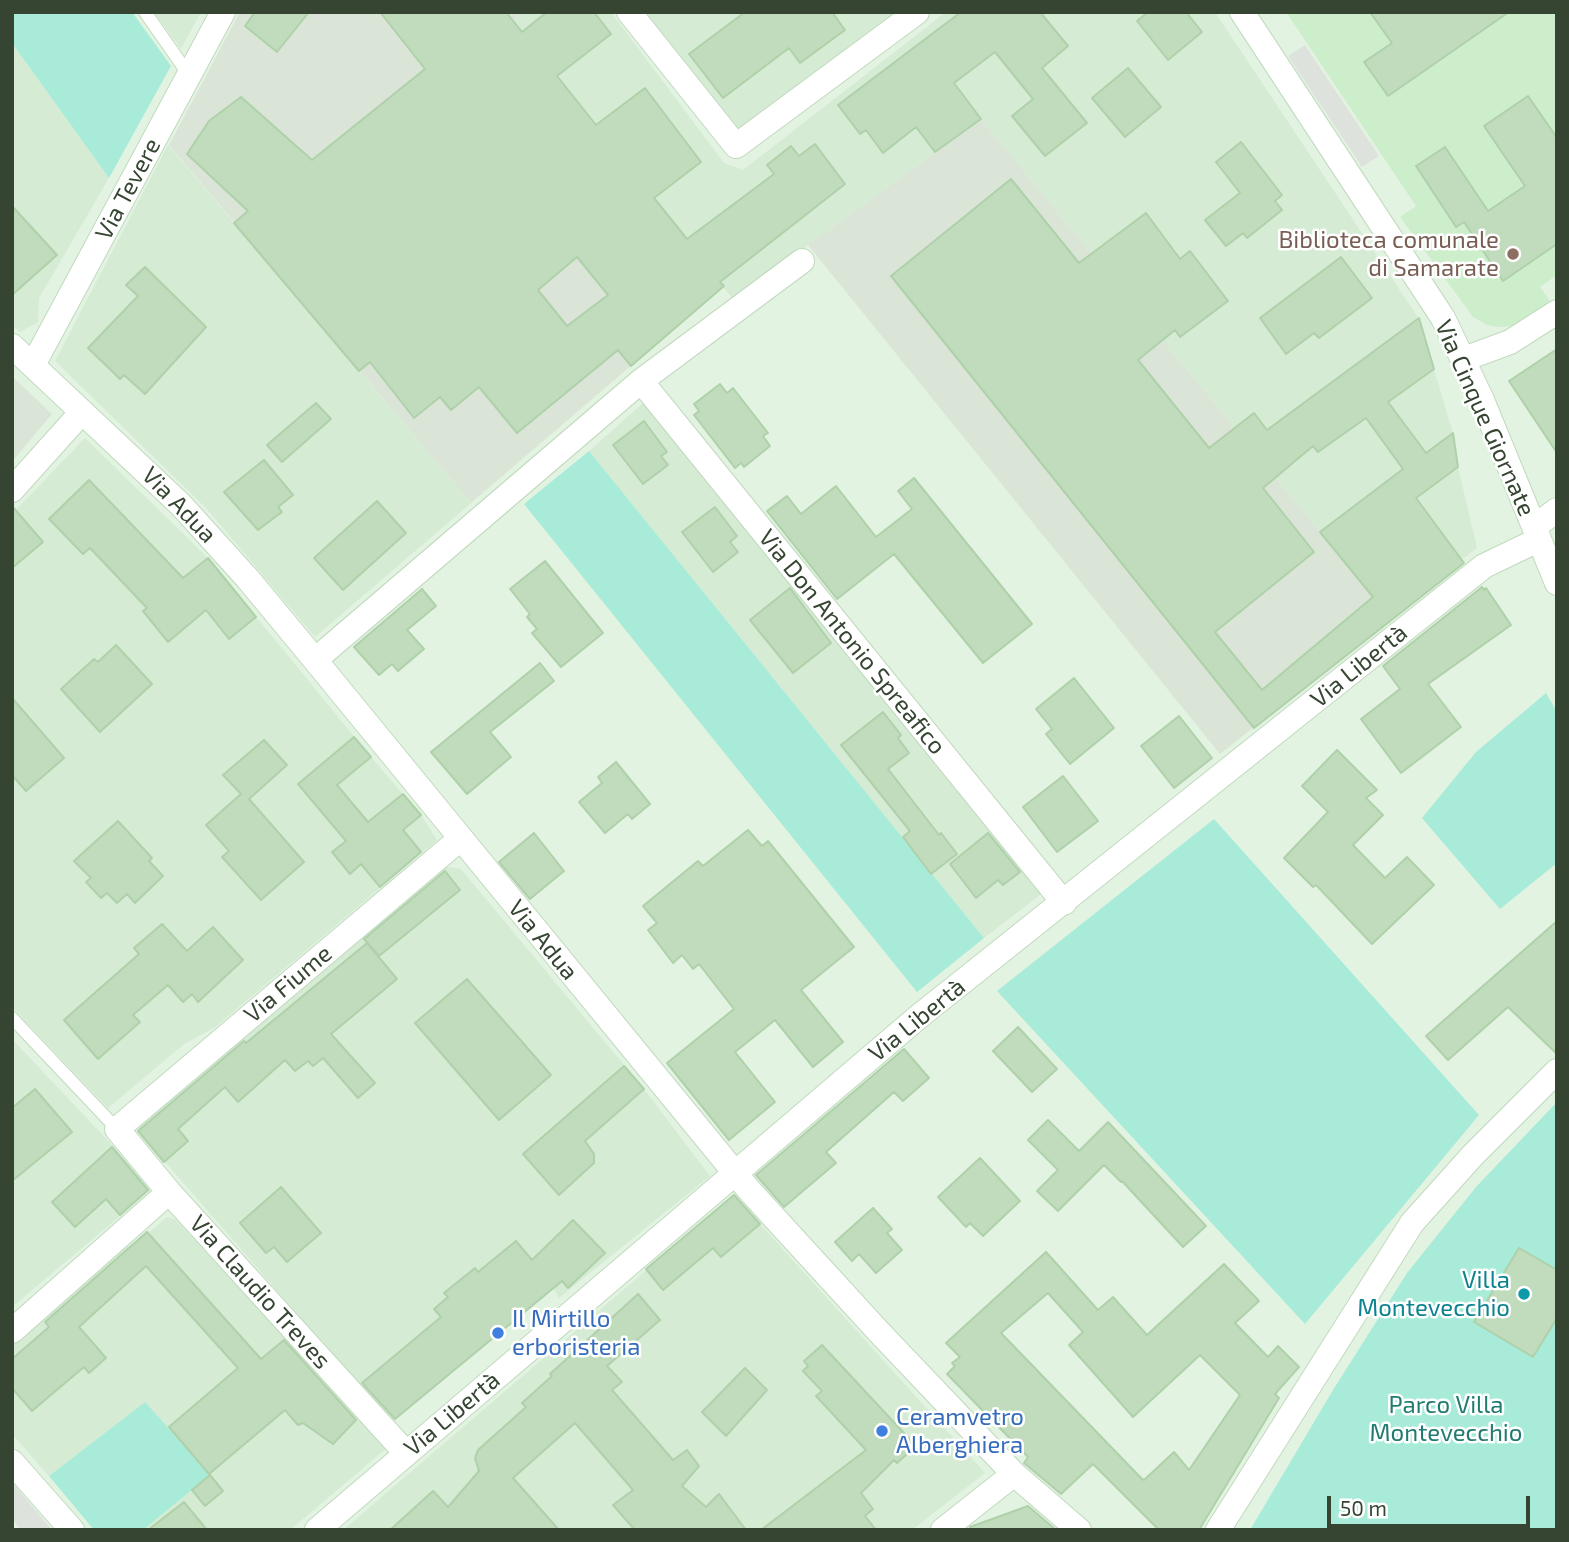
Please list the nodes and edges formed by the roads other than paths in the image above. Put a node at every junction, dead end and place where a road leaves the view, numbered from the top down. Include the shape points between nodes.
1 (145, 12) edge
2 (223, 12) edge
3 (629, 12) edge
4 (916, 12) edge
5 (1242, 12) edge
6 (190, 75) junction
7 (802, 261) dead end
8 (1557, 312) edge
9 (12, 346) edge
10 (1464, 359) junction
11 (33, 365) junction
12 (640, 382) junction
13 (82, 412) junction
14 (12, 491) edge
15 (1557, 510) edge
16 (1536, 533) junction
17 (1557, 583) edge
18 (315, 660) junction
19 (460, 839) junction
20 (1064, 903) junction
21 (12, 1018) edge
22 (1557, 1071) edge
23 (117, 1129) junction
24 (735, 1173) junction
25 (169, 1192) junction
26 (12, 1331) edge
27 (405, 1453) junction
28 (12, 1462) edge
29 (1014, 1474) junction
30 (72, 1530) edge
31 (317, 1530) edge
32 (943, 1530) edge
33 (1079, 1530) edge
34 (1218, 1530) edge

1 - 6 lane
2 - 6 street, Via Tevere
3 - 4 street via 736,146
5 - 10 street, Via Cinque Giornate via 1443,318
6 - 11 street, Via Tevere
7 - 12 street
8 - 10 street via 1510,342
9 - 11 street, Via Adua
10 - 16 street, Via Cinque Giornate
11 - 13 street, Via Adua
12 - 18 street
12 - 20 street, Via Don Antonio Spreafico
13 - 14 street
13 - 18 street, Via Adua via 181,505
15 - 16 street, Via Libertà
16 - 17 street, Via Cinque Giornate
16 - 20 street, Via Libertà via 1484,566
18 - 19 street, Via Adua
19 - 23 street, Via Fiume
19 - 24 street, Via Adua
20 - 24 street, Via Libertà via 917,1018
21 - 23 lane
22 - 34 street via 1412,1223
23 - 25 street, Via Claudio Treves
24 - 27 street, Via Libertà
24 - 29 street, Via Adua
25 - 26 street
25 - 27 street, Via Claudio Treves
27 - 31 street, Via Libertà
28 - 30 street
29 - 32 street
29 - 33 street, Via Adua

